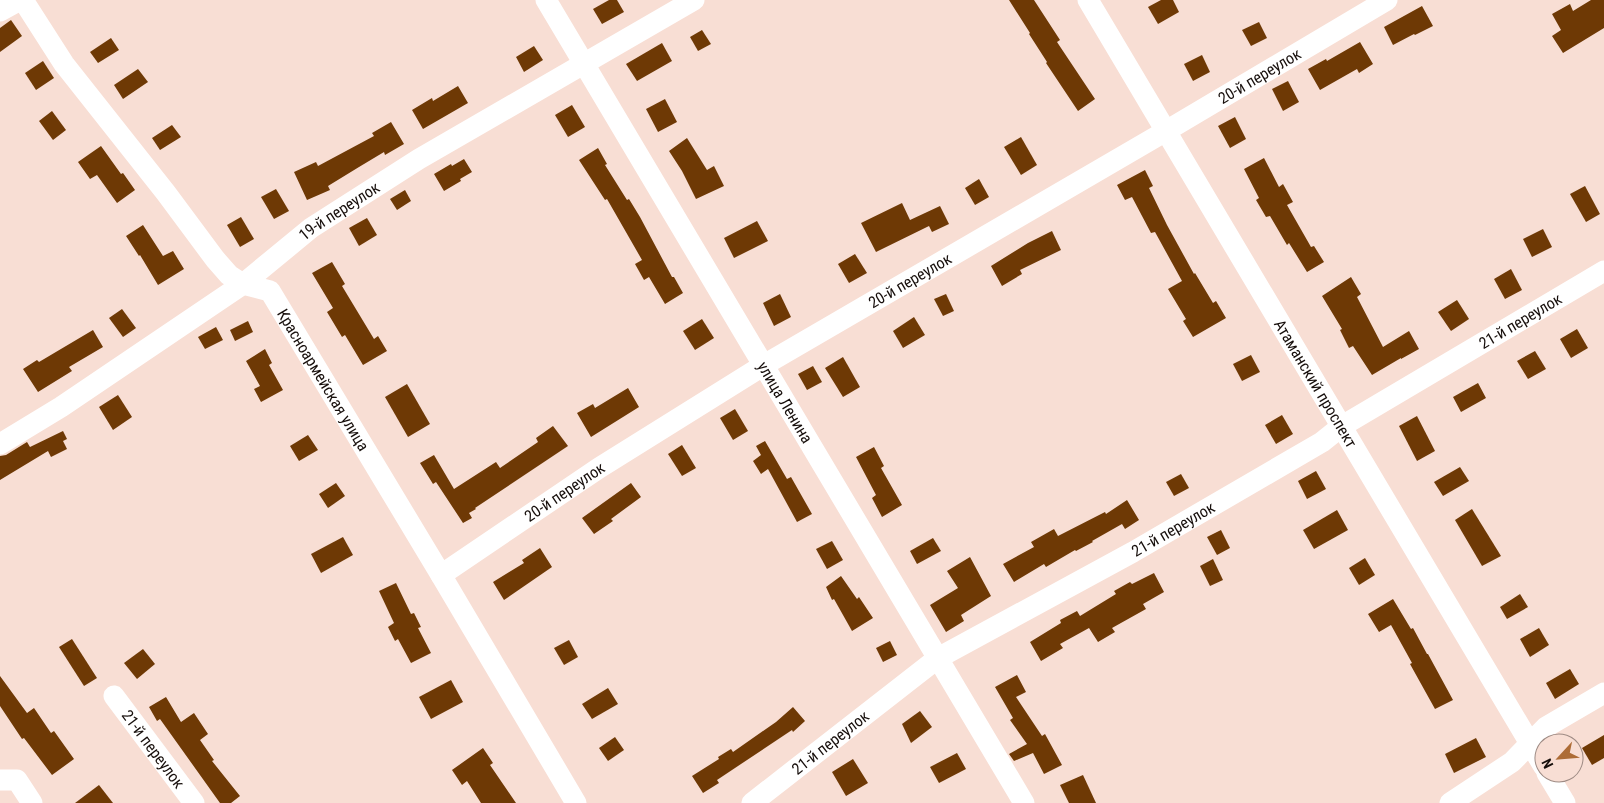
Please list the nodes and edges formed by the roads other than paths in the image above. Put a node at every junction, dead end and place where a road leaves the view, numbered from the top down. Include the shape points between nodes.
1 (21, 0) edge
2 (546, 0) edge
3 (694, 0) edge
4 (1088, 0) edge
5 (1387, 0) edge
6 (0, 11) edge
7 (584, 64) junction
8 (1166, 131) junction
9 (1604, 271) edge
10 (243, 284) junction
11 (764, 366) junction
12 (1342, 426) junction
13 (0, 444) edge
14 (441, 575) junction
15 (938, 658) junction
16 (1604, 693) edge
17 (114, 696) dead end
18 (1530, 744) junction
19 (1534, 751) edge
20 (0, 780) edge
21 (1553, 783) edge
22 (32, 803) edge
23 (194, 803) edge
24 (576, 803) edge
25 (752, 803) edge
26 (1024, 803) edge
27 (1450, 803) edge
28 (1565, 803) edge

1 - 6 street
1 - 10 street, Красноармейская улица via 64,64 215,259 229,275
2 - 7 street, улица Ленина
3 - 7 street, 19-й переулок
4 - 8 street, Атаманский проспект
5 - 8 street, 20-й переулок
7 - 10 street, 19-й переулок via 419,159 311,228
7 - 11 street, улица Ленина
8 - 11 street, 20-й переулок
8 - 12 street, Атаманский проспект
9 - 12 street, 21-й переулок
10 - 13 street, 19-й переулок
10 - 14 street, Красноармейская улица via 270,291
11 - 14 street, 20-й переулок via 599,468
11 - 15 street, улица Ленина
12 - 15 street, 21-й переулок via 1322,442 1133,552
12 - 18 street, Атаманский проспект
14 - 24 street, Красноармейская улица
15 - 25 street, 21-й переулок
15 - 26 street, улица Ленина
16 - 18 street via 1546,727
17 - 23 street, 21-й переулок
18 - 19 street, Атаманский проспект
18 - 27 street via 1512,762
20 - 22 street via 17,780
21 - 28 street

